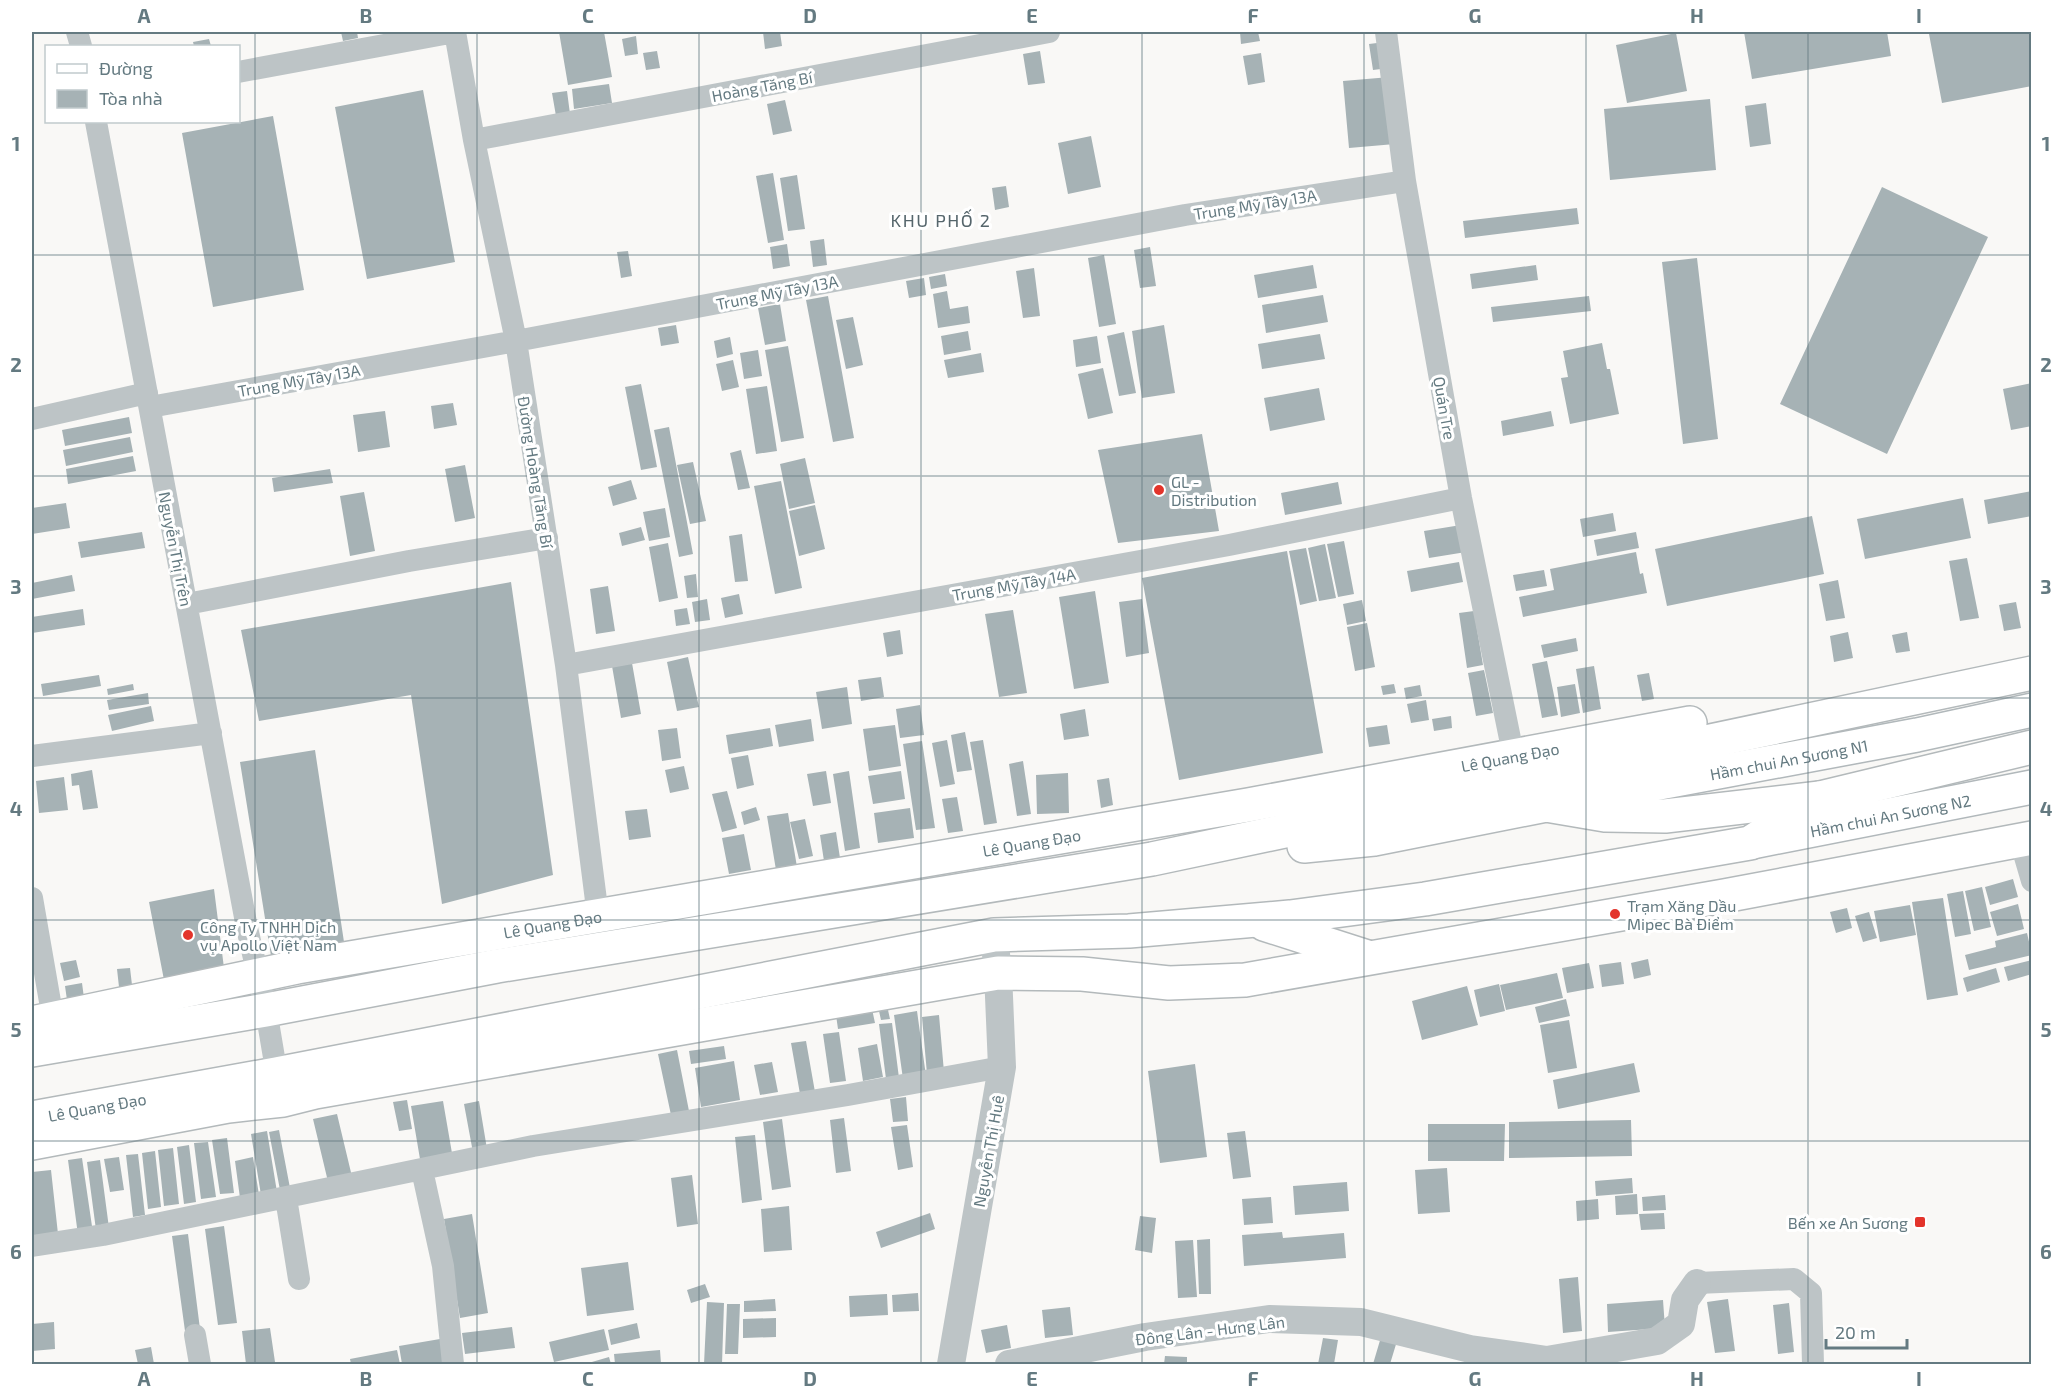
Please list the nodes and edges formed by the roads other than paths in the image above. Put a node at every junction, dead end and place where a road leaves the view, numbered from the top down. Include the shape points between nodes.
1 (455, 32) edge
2 (1049, 32) edge
3 (1386, 32) edge
4 (240, 72) edge
5 (96, 123) edge
6 (474, 140) junction
7 (1405, 181) junction
8 (516, 341) junction
9 (148, 400) junction
10 (32, 419) edge
11 (1461, 498) junction
12 (547, 538) junction
13 (187, 604) junction
14 (566, 666) junction
15 (2031, 668) edge
16 (2031, 673) edge
17 (2031, 710) edge
18 (211, 733) junction
19 (2031, 747) edge
20 (32, 756) edge
21 (1517, 769) junction
22 (2031, 787) edge
23 (1820, 798) junction
24 (1546, 805) junction
25 (2026, 839) edge
26 (1750, 843) junction
27 (1152, 859) junction
28 (2031, 881) edge
29 (32, 898) edge
30 (598, 916) junction
31 (1251, 920) junction
32 (994, 935) junction
33 (493, 951) junction
34 (1371, 958) junction
35 (998, 973) junction
36 (257, 976) junction
37 (266, 1010) junction
38 (42, 1021) edge
39 (32, 1050) edge
40 (1002, 1067) junction
41 (280, 1087) junction
42 (32, 1118) edge
43 (32, 1143) edge
44 (422, 1170) junction
45 (286, 1198) junction
46 (32, 1246) edge
47 (299, 1280) dead end
48 (1697, 1283) joint
49 (195, 1335) dead end
50 (200, 1365) edge
51 (453, 1365) edge
52 (951, 1365) edge
53 (1010, 1365) edge
54 (1813, 1365) edge

1 - 4 street
1 - 6 street, Đường Hoàng Tăng Bí
2 - 6 street, Hoàng Tăng Bí
3 - 7 street, Quán Tre
5 - 9 street, Nguyễn Thị Trên
6 - 8 street, Đường Hoàng Tăng Bí
7 - 8 street, Trung Mỹ Tây 13A via 1185,215
7 - 11 street, Quán Tre
8 - 9 street, Trung Mỹ Tây 13A
8 - 12 street, Đường Hoàng Tăng Bí
9 - 10 street, Trung Mỹ Tây 13A
9 - 13 street, Nguyễn Thị Trên
11 - 14 street, Trung Mỹ Tây 14A via 1229,545
11 - 21 street, Quán Tre
12 - 13 street
12 - 14 street, Đường Hoàng Tăng Bí
13 - 18 street, Nguyễn Thị Trên
14 - 30 street, Đường Hoàng Tăng Bí
15 - 21 main road, Lê Quang Đạo via 1952,671
16 - 21 main road, Lê Quang Đạo
17 - 24 main road, Hầm chui An Sương N1
18 - 20 street
18 - 36 street, Nguyễn Thị Trên
19 - 23 main road, Lê Quang Đạo
21 - 27 main road, Lê Quang Đạo
21 - 30 main road, Lê Quang Đạo via 1248,805
22 - 26 main road, Hầm chui An Sương N2
23 - 24 main road, Lê Quang Đạo via 1665,816 1605,815
23 - 26 main road, Lê Quang Đạo
24 - 27 main road, Lê Quang Đạo via 1374,838
25 - 28 street
25 - 34 main road, Lê Quang Đạo
26 - 31 main road, Lê Quang Đạo via 1425,899
27 - 33 main road, Lê Quang Đạo
29 - 38 street
30 - 33 main road, Lê Quang Đạo
31 - 32 main road, Lê Quang Đạo via 1129,931
31 - 34 main road
32 - 35 street, Nguyễn Thị Huê
32 - 41 main road, Lê Quang Đạo
33 - 36 main road, Lê Quang Đạo via 297,967
33 - 37 main road, Lê Quang Đạo
34 - 35 main road, Lê Quang Đạo via 1245,980 1169,983 1082,974
35 - 40 street, Nguyễn Thị Huê
35 - 41 main road, Lê Quang Đạo via 315,1092
36 - 37 street, Nguyễn Thị Trên
36 - 38 main road, Lê Quang Đạo
37 - 39 main road, Lê Quang Đạo
37 - 41 street, Nguyễn Thị Trên
40 - 44 street via 533,1146
40 - 52 street, Nguyễn Thị Huê
41 - 42 main road, Lê Quang Đạo
41 - 43 main road, Lê Quang Đạo via 228,1106
44 - 45 street
44 - 51 street via 443,1266
45 - 46 street
45 - 47 street
48 - 53 street, Đông Lân - Hưng Lân via 1685,1300 1681,1324 1657,1341 1547,1360 1470,1349 1360,1322 1269,1319 1145,1337
48 - 54 street via 1794,1279 1811,1293
49 - 50 street

